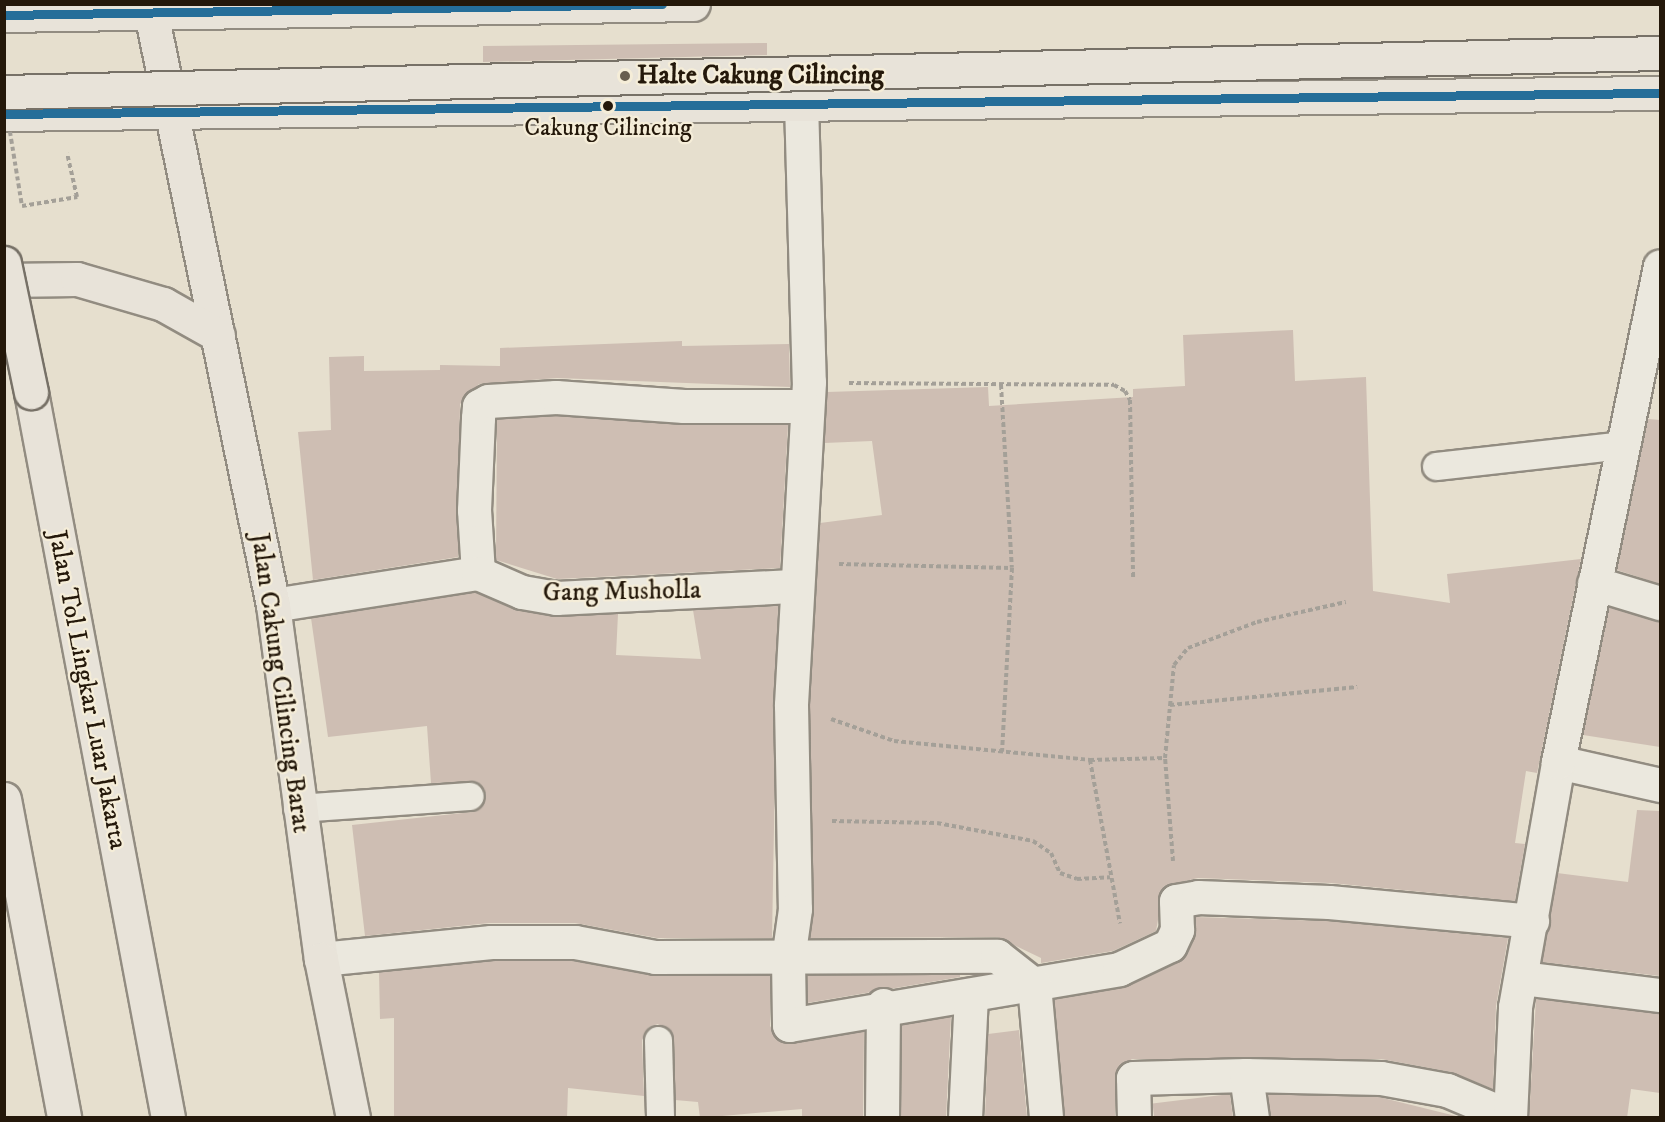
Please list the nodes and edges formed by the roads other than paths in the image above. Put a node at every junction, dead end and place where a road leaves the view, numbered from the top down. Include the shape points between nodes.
1 (693, 4) edge
2 (411, 7) edge
3 (152, 13) junction
4 (4, 15) edge
5 (1660, 53) edge
6 (4, 92) edge
7 (1660, 93) edge
8 (801, 102) junction
9 (170, 108) junction
10 (7, 121) edge
11 (4, 263) edge
12 (1660, 266) edge
13 (4, 280) edge
14 (218, 335) junction
15 (806, 394) junction
16 (1622, 445) junction
17 (1436, 466) dead end
18 (478, 573) junction
19 (798, 574) junction
20 (1594, 584) junction
21 (1660, 603) edge
22 (273, 605) junction
23 (1558, 762) junction
24 (1660, 784) edge
25 (470, 796) dead end
26 (4, 799) edge
27 (297, 808) junction
28 (1532, 921) junction
29 (788, 958) junction
30 (321, 959) junction
31 (1521, 978) junction
32 (1034, 985) junction
33 (970, 995) junction
34 (1660, 995) edge
35 (883, 1005) junction
36 (658, 1040) dead end
37 (1246, 1075) junction
38 (1510, 1117) edge
39 (64, 1118) edge
40 (168, 1118) edge
41 (353, 1118) edge
42 (660, 1118) edge
43 (882, 1118) edge
44 (965, 1118) edge
45 (1046, 1118) edge
46 (1134, 1118) edge
47 (1252, 1118) edge

1 - 2 highway
2 - 3 highway
3 - 4 highway
3 - 9 highway, Jalan Cakung Cilincing Barat
5 - 6 highway, bridge
7 - 8 highway
8 - 9 highway
8 - 15 street
9 - 10 highway
9 - 14 highway, Jalan Cakung Cilincing Barat
11 - 40 highway, Jalan Tol Lingkar Luar Jakarta, bridge
12 - 16 street
13 - 14 highway via 77,279 163,304
14 - 22 highway, Jalan Cakung Cilincing Barat
15 - 18 street via 684,406 556,397 488,401 479,406 478,418 474,510
15 - 19 street
16 - 17 lane
16 - 20 street
18 - 19 street, Gang Musholla via 522,592 556,598
18 - 22 street
19 - 29 street via 791,705 795,909
20 - 21 street
20 - 23 street
22 - 27 highway, Jalan Cakung Cilincing Barat
23 - 24 street
23 - 28 street
25 - 27 lane
26 - 39 highway
27 - 30 highway, Jalan Cakung Cilincing Barat
28 - 31 street
28 - 32 street via 1329,902 1198,897 1176,901 1177,930 1170,945 1119,969
29 - 30 street via 655,957 575,942 491,942
29 - 32 street via 997,956
29 - 35 street via 789,1025
30 - 41 highway, Jalan Cakung Cilincing Barat
31 - 34 street
31 - 38 street
32 - 33 street
32 - 45 street
33 - 35 street
33 - 44 street
35 - 43 street
36 - 42 lane
37 - 38 street via 1381,1078 1447,1090
37 - 46 street via 1133,1078
37 - 47 street

